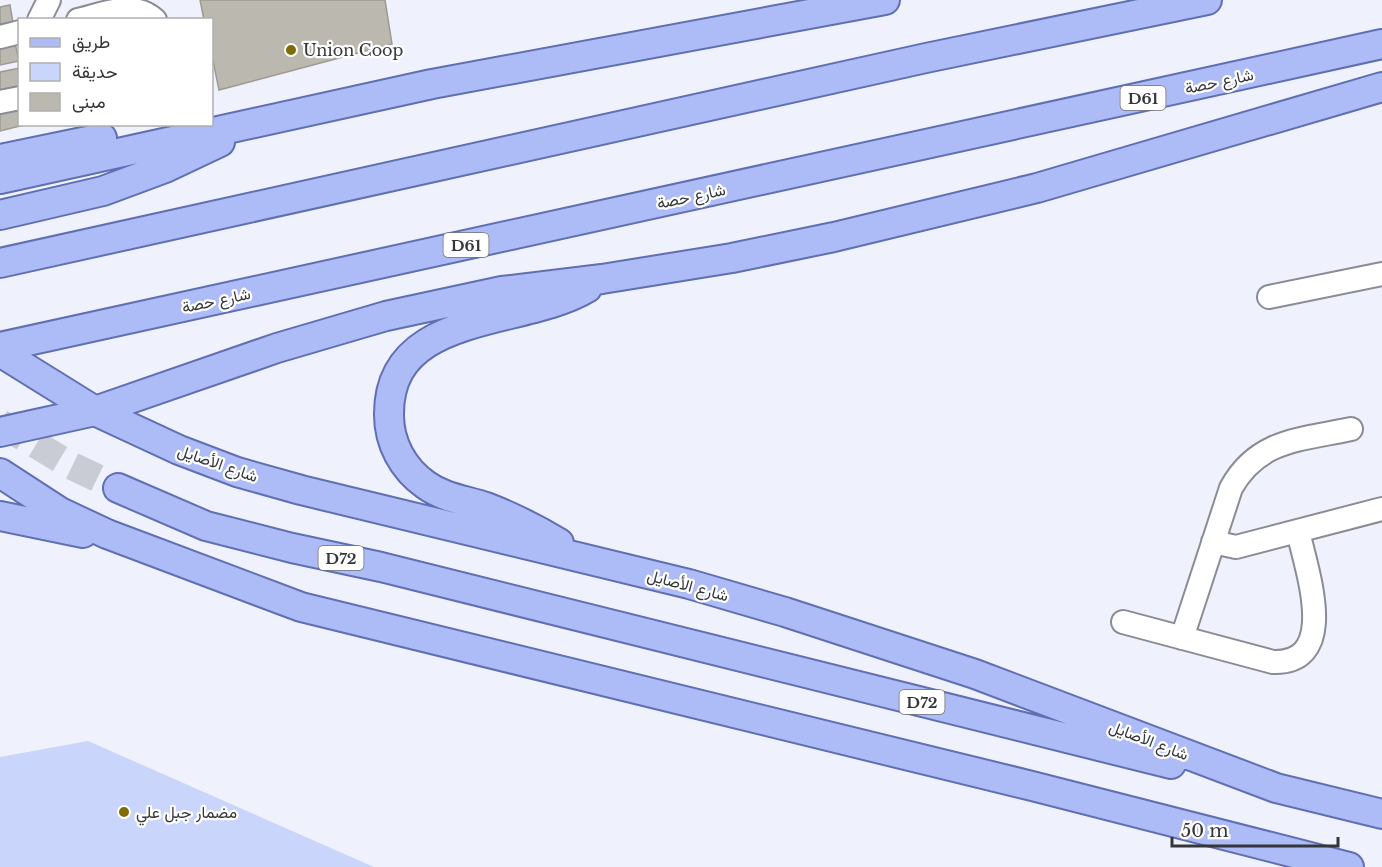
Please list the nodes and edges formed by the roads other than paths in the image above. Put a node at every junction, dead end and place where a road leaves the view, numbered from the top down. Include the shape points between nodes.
1 (49, 0) edge
2 (885, 0) edge
3 (1207, 0) edge
4 (114, 5) edge
5 (40, 18) edge
6 (83, 18) edge
7 (151, 18) edge
8 (18, 32) edge
9 (0, 37) edge
10 (1382, 44) edge
11 (432, 84) junction
12 (1382, 87) edge
13 (18, 98) edge
14 (0, 102) edge
15 (213, 118) edge
16 (253, 123) junction
17 (165, 126) edge
18 (0, 159) edge
19 (0, 179) edge
20 (0, 215) edge
21 (0, 263) edge
22 (1382, 274) edge
23 (602, 279) junction
24 (1269, 297) dead end
25 (0, 347) edge
26 (0, 352) edge
27 (95, 411) junction
28 (1350, 429) dead end
29 (0, 432) edge
30 (0, 473) edge
31 (118, 488) tunnel mouth
32 (1382, 510) edge
33 (0, 516) edge
34 (1298, 531) junction
35 (106, 534) junction
36 (1213, 542) junction
37 (581, 558) junction
38 (1123, 622) dead end
39 (1182, 638) junction
40 (1276, 788) junction
41 (1382, 814) edge
42 (1349, 867) edge

1 - 5 lane
2 - 11 main road
3 - 21 main road via 926,58
4 - 6 lane
4 - 7 lane via 135,9
8 - 9 lane
10 - 25 main road, شارع حصة / D61
11 - 15 main road via 330,96
11 - 16 main road
12 - 23 main road via 1092,173 947,211 743,256
13 - 14 lane
16 - 19 main road
16 - 20 main road via 134,180
17 - 18 main road
22 - 24 lane
23 - 27 main road via 501,291 386,316 277,348
23 - 37 main road via 558,302 456,328 427,341 396,378 389,408 395,446 416,478 442,494 534,528
26 - 27 main road, شارع الأصايل
27 - 29 main road
27 - 37 main road, شارع الأصايل via 178,450 237,472
28 - 36 lane via 1273,446 1252,459 1231,488
30 - 35 main road via 60,512
31 - 40 main road, D72 via 207,526
32 - 34 lane
33 - 35 main road via 71,532
34 - 36 lane via 1236,547
34 - 39 lane via 1314,608 1313,637 1305,651 1290,661 1273,662
35 - 42 main road via 251,591 350,620
36 - 39 lane
37 - 40 main road, شارع الأصايل via 689,584 880,642
38 - 39 lane
40 - 41 main road, شارع الأصايل / D72

